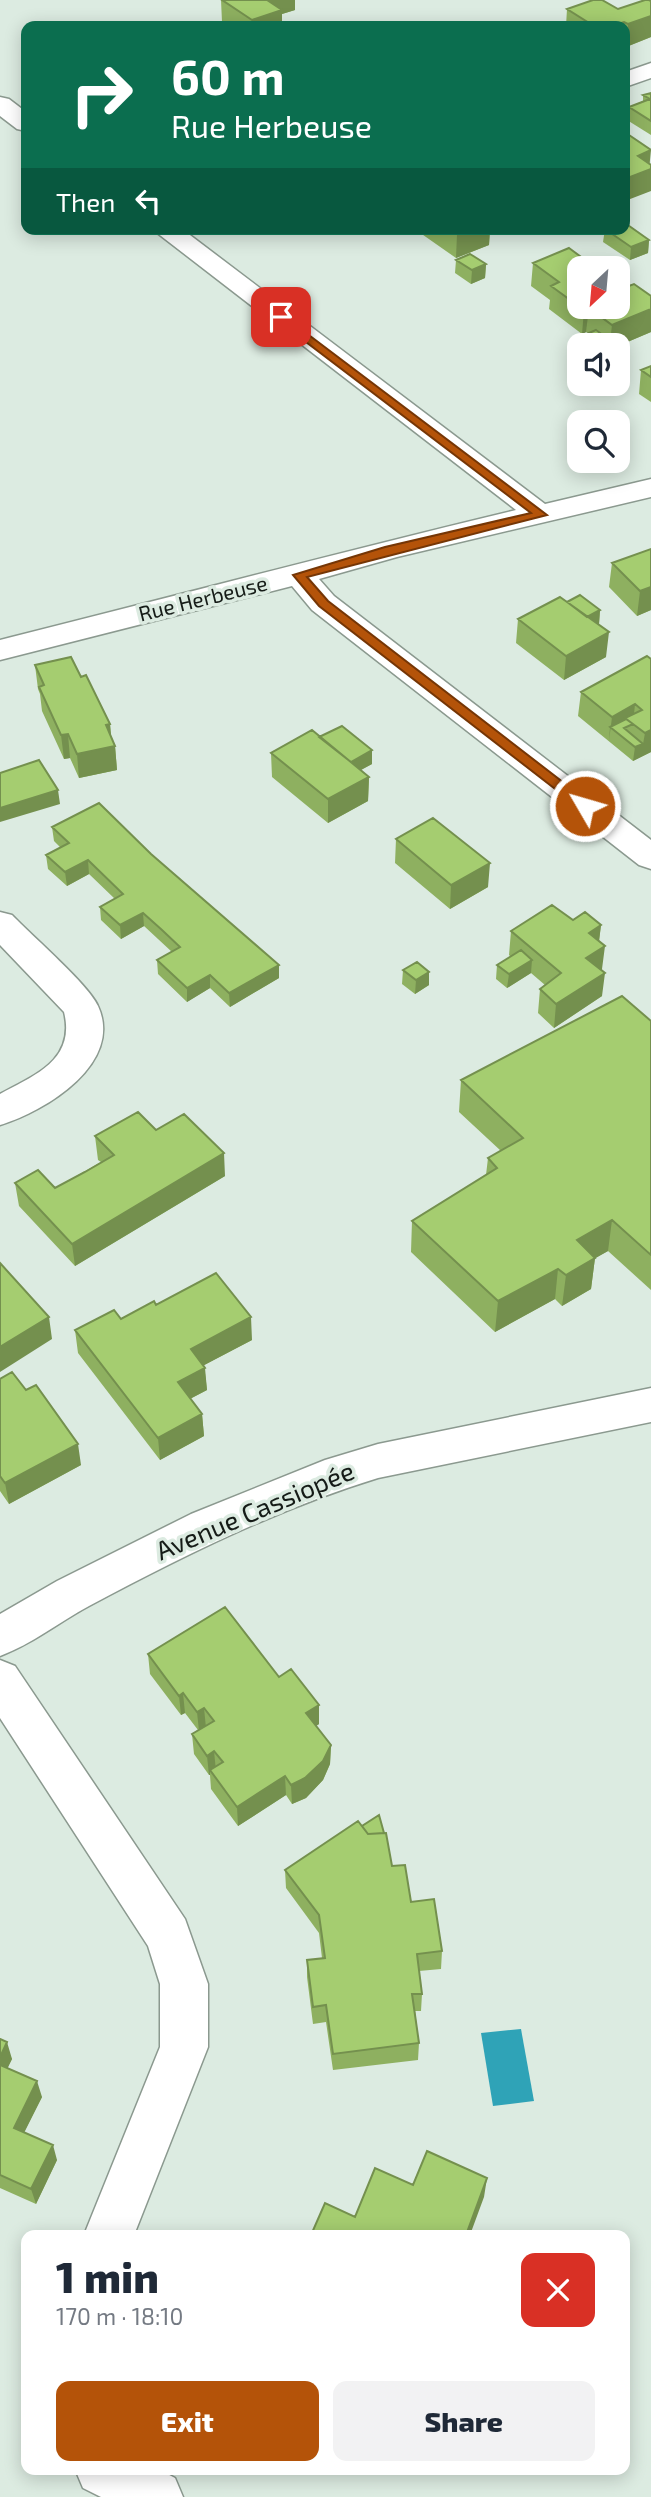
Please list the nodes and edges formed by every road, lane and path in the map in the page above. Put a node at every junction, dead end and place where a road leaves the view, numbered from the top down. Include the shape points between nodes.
1 (651, 70) edge
2 (630, 78) edge
3 (0, 104) edge
4 (21, 120) edge
5 (173, 235) edge
6 (651, 488) edge
7 (541, 515) junction
8 (299, 575) junction
9 (0, 650) edge
10 (651, 857) edge
11 (0, 924) edge
12 (0, 1111) edge
13 (651, 1405) edge
14 (0, 1637) edge
15 (0, 1680) edge
16 (110, 2230) edge
17 (114, 2475) edge
18 (156, 2497) edge

1 - 2 street
3 - 4 street
5 - 7 street
6 - 7 street, Rue Herbeuse
7 - 8 street, Rue Herbeuse
8 - 9 street, Rue Herbeuse
8 - 10 street via 323,603
11 - 12 street via 81,1007 86,1027 84,1044 55,1081
13 - 14 street, Avenue Cassiopée via 378,1461 325,1477 206,1527 72,1594
15 - 16 street via 168,1935 184,1984 184,2047
17 - 18 street

